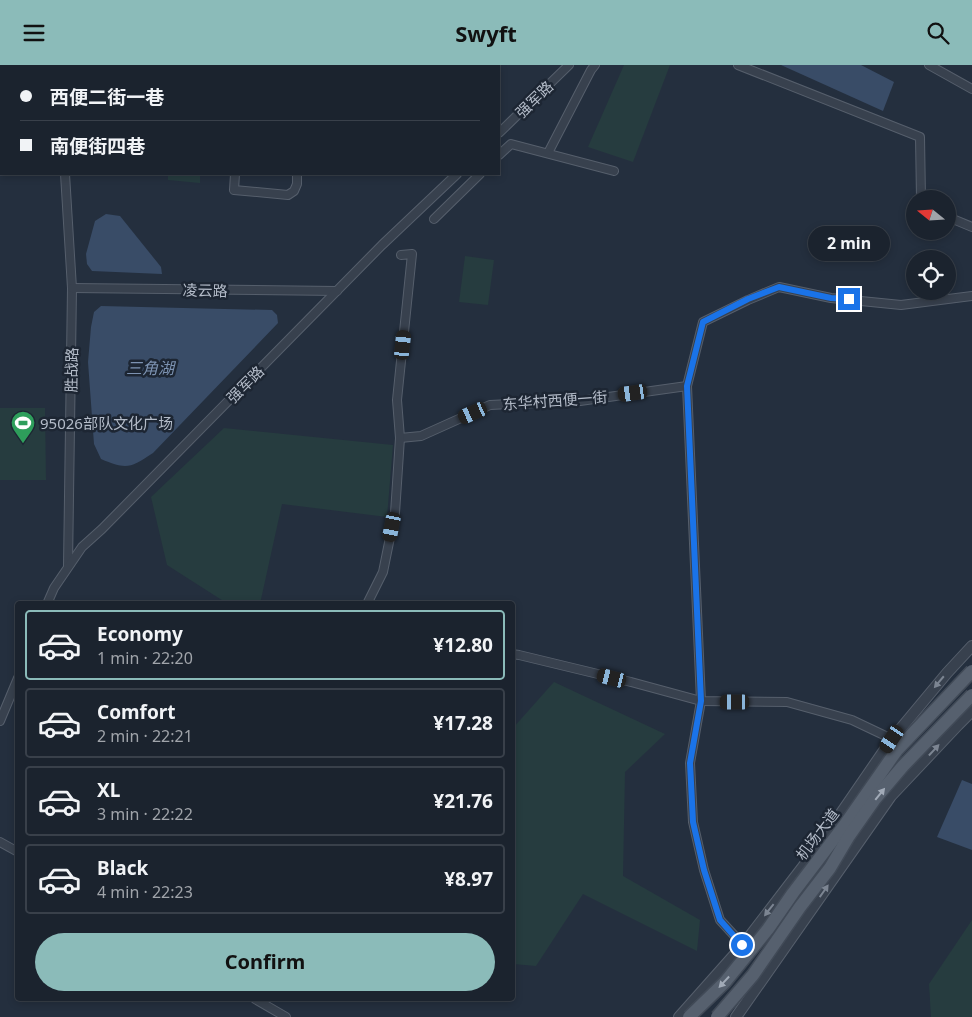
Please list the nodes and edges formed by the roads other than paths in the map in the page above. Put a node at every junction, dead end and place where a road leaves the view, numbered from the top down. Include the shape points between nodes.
1 (569, 65) edge
2 (595, 65) edge
3 (738, 65) edge
4 (928, 65) edge
5 (972, 89) edge
6 (500, 132) edge
7 (548, 153) junction
8 (500, 154) edge
9 (614, 171) dead end
10 (65, 175) edge
11 (235, 175) edge
12 (298, 175) edge
13 (456, 175) edge
14 (479, 175) edge
15 (921, 190) edge
16 (434, 219) dead end
17 (956, 220) edge
18 (972, 227) edge
19 (401, 255) dead end
20 (72, 288) junction
21 (337, 291) junction
22 (972, 296) edge
23 (687, 386) junction
24 (400, 438) junction
25 (68, 567) junction
26 (48, 601) edge
27 (368, 601) edge
28 (972, 646) edge
29 (515, 654) edge
30 (972, 671) edge
31 (15, 684) edge
32 (972, 695) edge
33 (701, 701) junction
34 (972, 711) edge
35 (0, 721) edge
36 (892, 739) junction
37 (0, 842) edge
38 (15, 850) edge
39 (742, 945) junction
40 (258, 1001) edge
41 (286, 1017) edge
42 (679, 1017) edge
43 (689, 1017) edge
44 (717, 1017) edge
45 (736, 1017) edge

1 - 6 street, 强军路
2 - 7 street
3 - 15 street via 920,137
4 - 5 street
7 - 8 street via 511,143
7 - 9 street
10 - 20 street, 胜战路
11 - 12 street via 234,190 288,195 294,191
13 - 21 street, 强军路
14 - 16 street
17 - 18 street
19 - 24 street via 412,254 397,400
20 - 21 street, 凌云路
20 - 25 street, 胜战路
21 - 25 street, 强军路 via 82,547
22 - 23 street via 901,305 831,298 779,287 703,322
23 - 24 street, 东华村西便一街 via 580,401 490,405 421,435
23 - 33 street
24 - 27 street via 394,521 383,572
25 - 26 street, 强军路
28 -> 36 street
29 - 33 street
30 -> 43 main road, 机场大道, bridge via 897,750 768,929 725,982
31 - 35 street
44 -> 32 main road, 机场大道, bridge via 753,975 875,799
33 - 36 street via 787,702 852,720
33 - 39 street via 690,763 693,822 720,920
45 -> 34 street via 891,797
36 -> 39 street via 815,851
37 - 38 street
39 - 42 street
40 - 41 street

